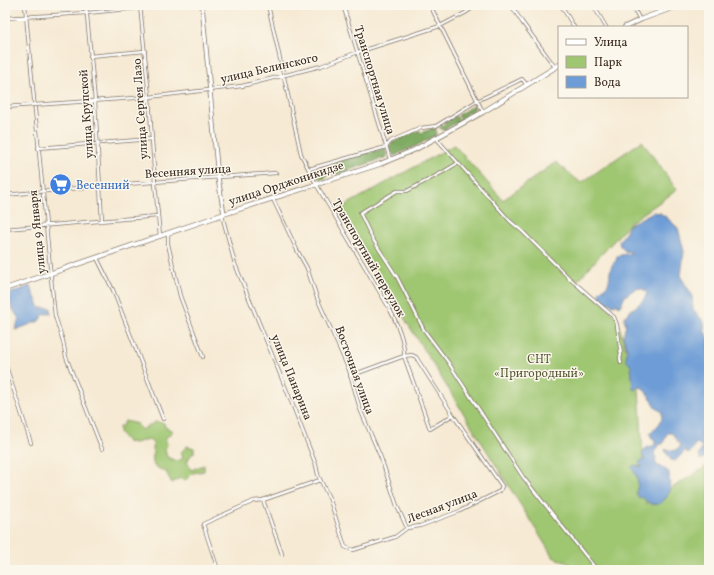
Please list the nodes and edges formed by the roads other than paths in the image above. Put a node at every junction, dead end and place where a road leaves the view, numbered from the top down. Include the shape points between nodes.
1 (25, 5) edge
2 (86, 5) edge
3 (168, 5) edge
4 (202, 5) edge
5 (268, 5) edge
6 (343, 5) edge
7 (430, 5) edge
8 (477, 5) edge
9 (511, 5) edge
10 (561, 5) edge
11 (593, 5) edge
12 (632, 5) edge
13 (680, 5) edge
14 (141, 7) edge
15 (87, 14) junction
16 (26, 17) junction
17 (5, 18) edge
18 (640, 20) junction
19 (440, 26) junction
20 (573, 26) edge
21 (605, 26) edge
22 (627, 26) edge
23 (145, 51) junction
24 (358, 52) junction
25 (90, 56) junction
26 (557, 66) edge
27 (284, 76) junction
28 (527, 85) junction
29 (209, 91) junction
30 (149, 97) junction
31 (95, 101) junction
32 (477, 101) junction
33 (35, 105) junction
34 (5, 107) edge
35 (483, 112) junction
36 (436, 138) junction
37 (151, 139) junction
38 (97, 144) junction
39 (386, 147) junction
40 (38, 148) junction
41 (390, 159) junction
42 (458, 162) junction
43 (309, 169) junction
44 (276, 173) dead end
45 (218, 178) junction
46 (154, 183) junction
47 (316, 184) junction
48 (100, 186) junction
49 (42, 192) junction
50 (5, 195) edge
51 (273, 198) junction
52 (223, 214) junction
53 (158, 216) junction
54 (102, 221) junction
55 (45, 225) junction
56 (5, 228) edge
57 (168, 233) junction
58 (160, 236) junction
59 (98, 258) junction
60 (50, 274) junction
61 (5, 288) edge
62 (404, 356) junction
63 (203, 357) dead end
64 (5, 363) edge
65 (621, 364) dead end
66 (350, 376) junction
67 (453, 415) junction
68 (163, 419) dead end
69 (31, 443) dead end
70 (102, 449) dead end
71 (320, 480) junction
72 (263, 500) junction
73 (407, 528) junction
74 (346, 547) joint
75 (282, 554) dead end
76 (218, 570) edge
77 (597, 570) edge

1 - 16 street, улица 9 Января
2 - 15 street, улица Крупской
3 - 14 street
4 - 29 street, улица Панарина
5 - 27 street
6 - 24 street, Транспортная улица
7 - 19 street
8 - 19 street, улица Белинского
9 - 26 street
10 - 20 street
11 - 21 street
12 - 18 street
13 - 18 main road
14 - 15 street
14 - 23 street, улица Сергея Лазо
15 - 16 street
15 - 25 street, улица Крупской
16 - 17 street
16 - 33 street, улица 9 Января
18 - 22 main road
19 - 24 street, улица Белинского
19 - 32 street
23 - 25 street
23 - 30 street, улица Сергея Лазо
24 - 27 street, улица Белинского
24 - 39 street, Транспортная улица
25 - 31 street, улица Крупской
26 - 28 main road, улица Орджоникидзе
27 - 29 street, улица Белинского
27 - 43 street via 301,154
28 - 32 street via 522,79
28 - 35 main road, улица Орджоникидзе
29 - 30 street, улица Белинского
29 - 45 street, улица Панарина
30 - 31 street, улица Белинского
30 - 37 street, улица Сергея Лазо
31 - 33 street, улица Белинского
31 - 38 street, улица Крупской
32 - 35 street
32 - 39 street via 436,126 421,128 391,142
33 - 34 street, улица Белинского
33 - 40 street, улица 9 Января
35 - 36 main road, улица Орджоникидзе
36 - 41 main road, улица Орджоникидзе
36 - 42 street
37 - 38 street
37 - 46 street, улица Сергея Лазо
38 - 40 street
38 - 48 street, улица Крупской
39 - 41 street, Транспортная улица
39 - 43 street
40 - 49 street, улица 9 Января
41 - 47 main road, улица Орджоникидзе
42 - 65 street via 510,221 614,317
42 - 77 street via 407,191 397,191 360,213 424,330 448,362 523,477
43 - 47 street
44 - 45 street, Весенняя улица
45 - 46 street, Весенняя улица
45 - 52 street, улица Панарина
46 - 48 street, Весенняя улица
46 - 53 street, улица Сергея Лазо
47 - 51 main road, улица Орджоникидзе
47 - 62 street, Транспортный переулок via 396,322 405,349
48 - 49 street, Весенняя улица
48 - 54 street, улица Крупской
49 - 50 street, Весенняя улица
49 - 55 street, улица 9 Января
51 - 52 main road, улица Орджоникидзе
51 - 66 street, Восточная улица via 307,268
52 - 57 main road, улица Орджоникидзе
52 - 71 street, улица Панарина via 235,264
53 - 54 street
53 - 58 street, улица Сергея Лазо
54 - 55 street
55 - 56 street
55 - 60 street, улица 9 Января
57 - 58 main road, улица Орджоникидзе
57 - 63 street via 168,244 180,296
58 - 59 main road, улица Орджоникидзе
59 - 60 main road, улица Орджоникидзе
59 - 68 street
60 - 61 main road, улица Орджоникидзе
60 - 70 street, улица 9 Января via 55,316 66,357
62 - 66 street
62 - 67 street via 416,357
62 - 67 street, Транспортный переулок via 430,429
64 - 69 street
66 - 73 street, Восточная улица via 360,409
67 - 73 street, Лесная улица via 502,486 500,491 460,511 420,526
71 - 72 street
71 - 74 street, улица Панарина via 330,500
72 - 75 street
72 - 76 street via 254,501 203,524
73 - 74 street, Лесная улица via 395,537 353,550

